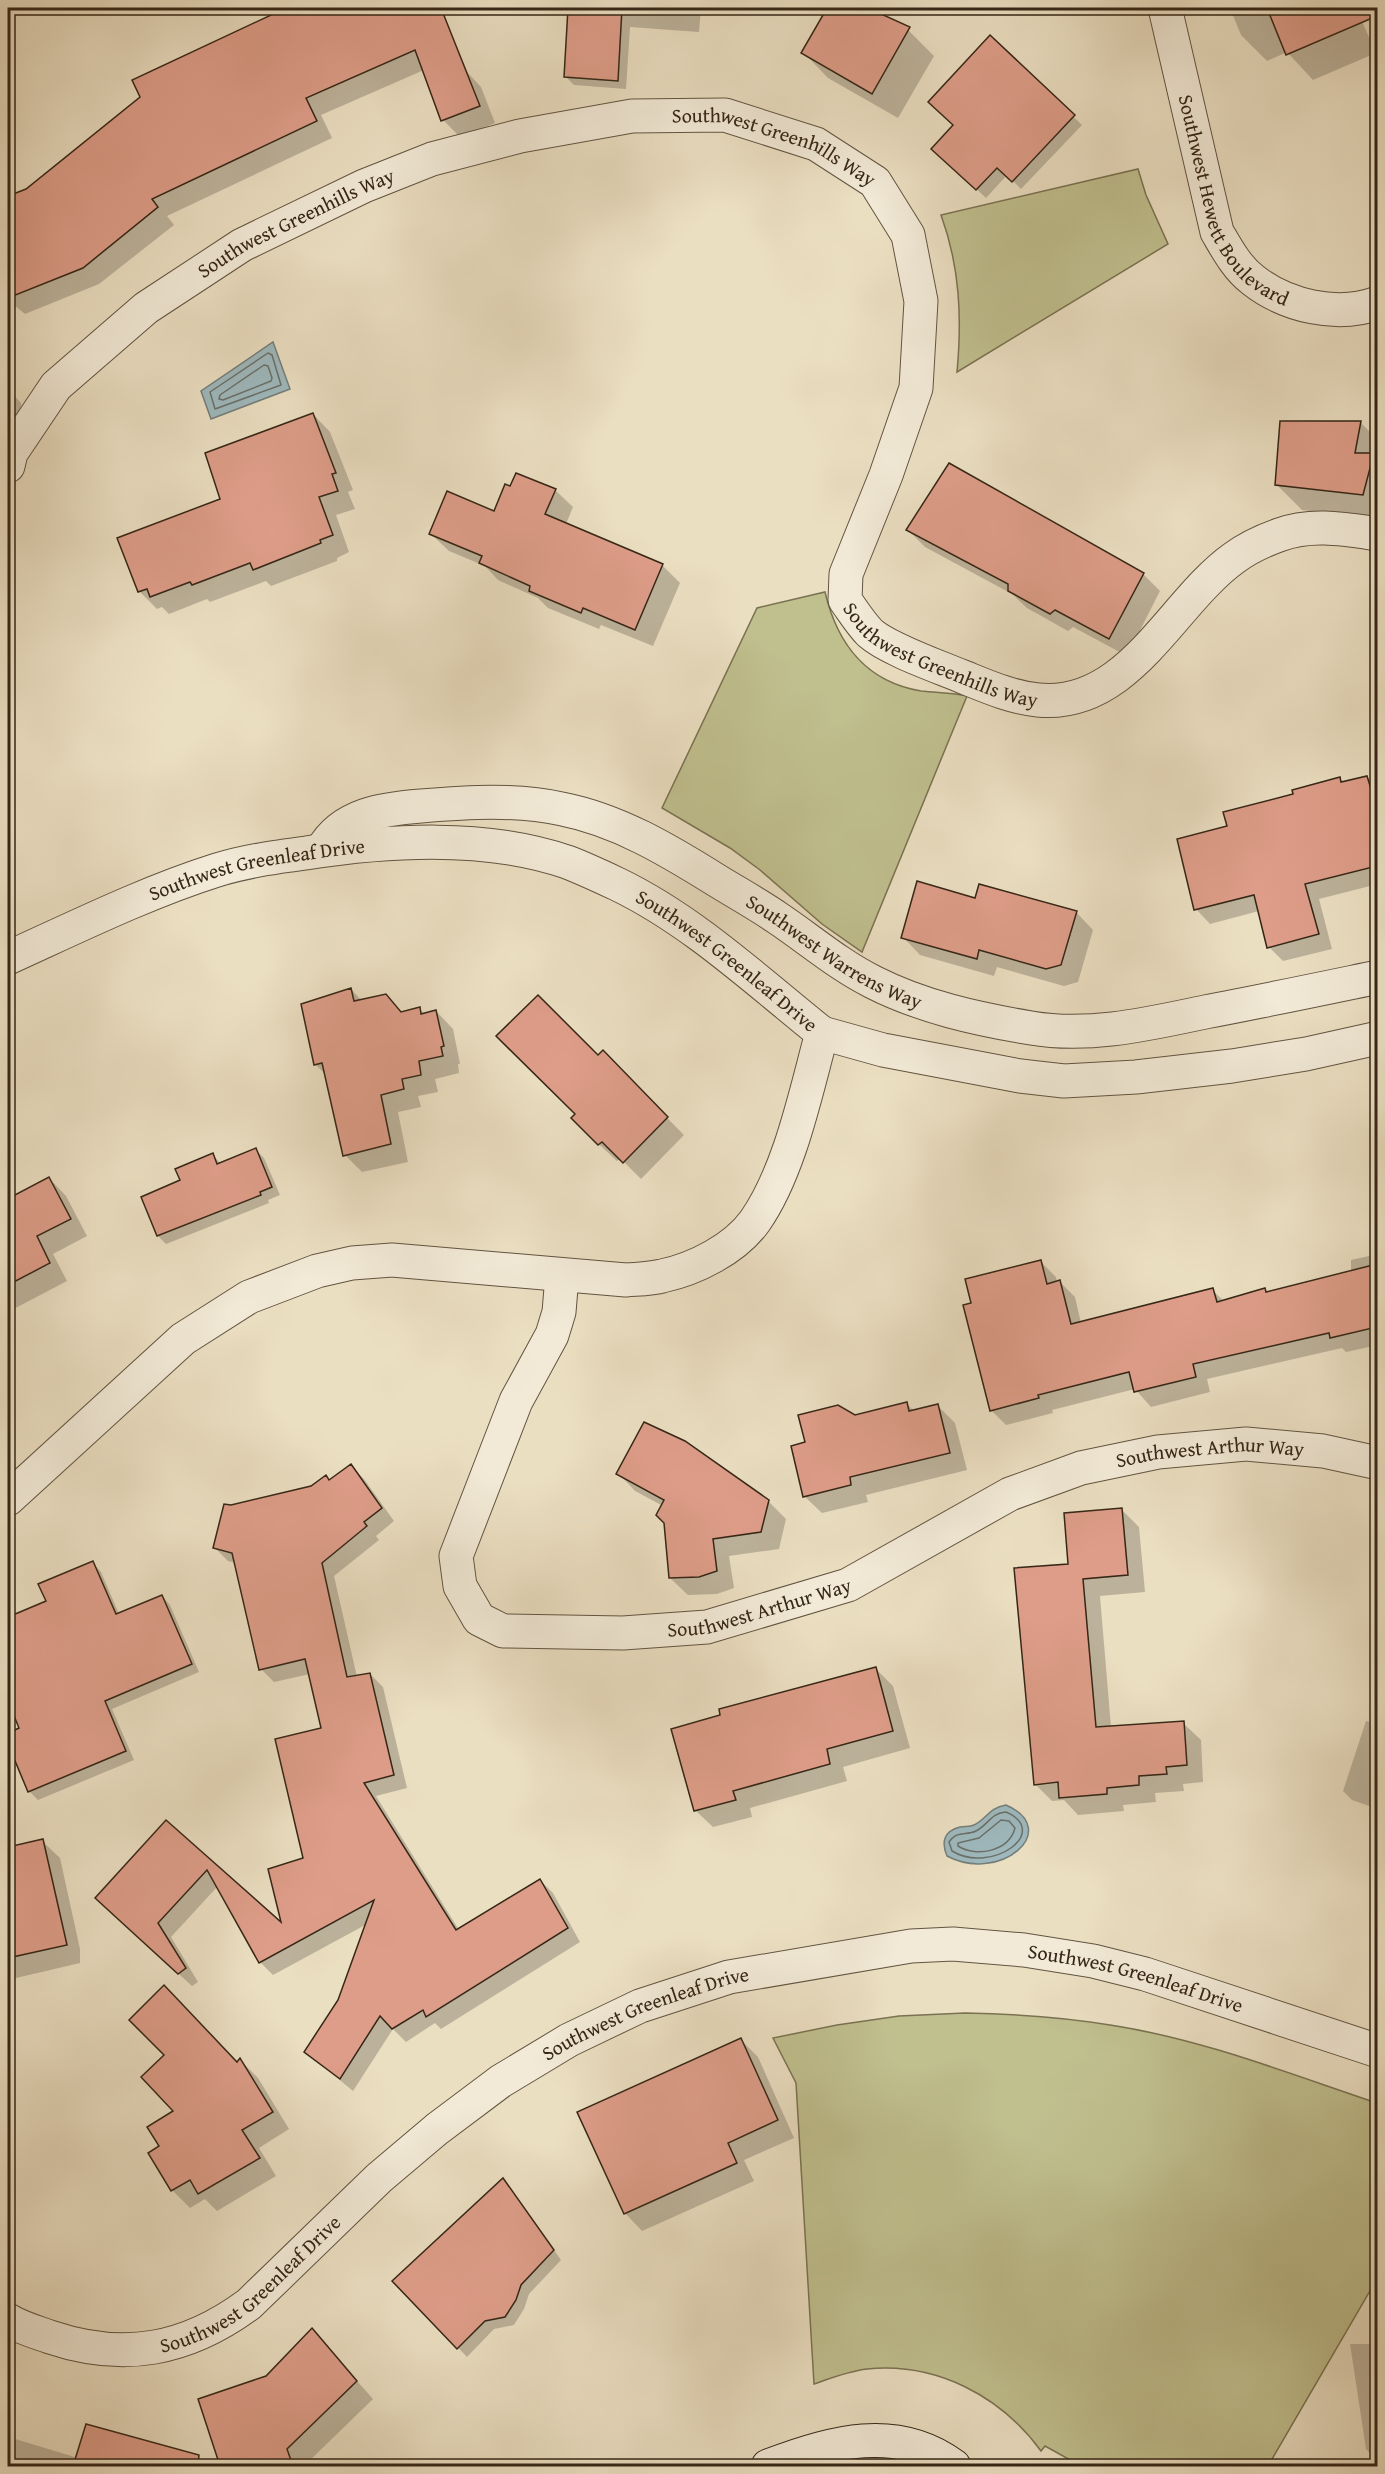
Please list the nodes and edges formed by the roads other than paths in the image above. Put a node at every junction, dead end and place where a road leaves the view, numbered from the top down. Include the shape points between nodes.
1 (1165, 8) edge
2 (1377, 303) edge
3 (8, 466) edge
4 (1377, 534) edge
5 (322, 850) junction
6 (8, 958) edge
7 (1377, 977) edge
8 (822, 1033) junction
9 (1377, 1038) edge
10 (562, 1276) junction
11 (1377, 1463) edge
12 (8, 1499) edge
13 (1377, 2051) edge
14 (8, 2320) edge
15 (768, 2466) edge
16 (954, 2466) edge

1 - 2 street, Southwest Hewett Boulevard via 1217,232 1233,259 1252,280 1282,298 1313,307 1346,309
3 - 4 street, Southwest Greenhills Way via 11,453 56,386 146,308 242,245 353,191 432,159 520,136 632,116 725,115 816,144 875,182 908,235 921,302 916,388 846,574 845,600 871,633 906,653 1006,694 1040,700 1071,698 1125,670 1196,592 1234,557 1279,535 1326,526
5 - 6 street, Southwest Greenleaf Drive via 216,870
5 - 7 street, Southwest Warrens Way via 342,826 391,808 480,801 562,808 597,818 671,852 777,917 846,967 912,1000 1032,1028 1087,1032 1146,1024
5 - 8 street, Southwest Greenleaf Drive via 417,841 521,850 567,862 664,910
8 - 9 street via 883,1050 1064,1081 1232,1066
8 - 10 street, Southwest Greenleaf Drive via 794,1136 778,1175 754,1222 734,1241 688,1269 661,1277 626,1280
10 - 11 street, Southwest Arthur Way via 559,1312 552,1335 516,1401 456,1556 460,1586 479,1619 503,1631 624,1633 706,1627 848,1586 1010,1494 1081,1468 1158,1452 1246,1444 1323,1451
10 - 12 street, Southwest Greenleaf Drive via 392,1260 317,1271 249,1296 183,1338
13 - 14 street, Southwest Greenleaf Drive via 1145,1974 1024,1950 953,1944 911,1946 729,1977 639,2006 569,2040 501,2081 379,2178 249,2304 203,2333 176,2344 115,2350 78,2346
15 - 16 street via 858,2440 915,2444

